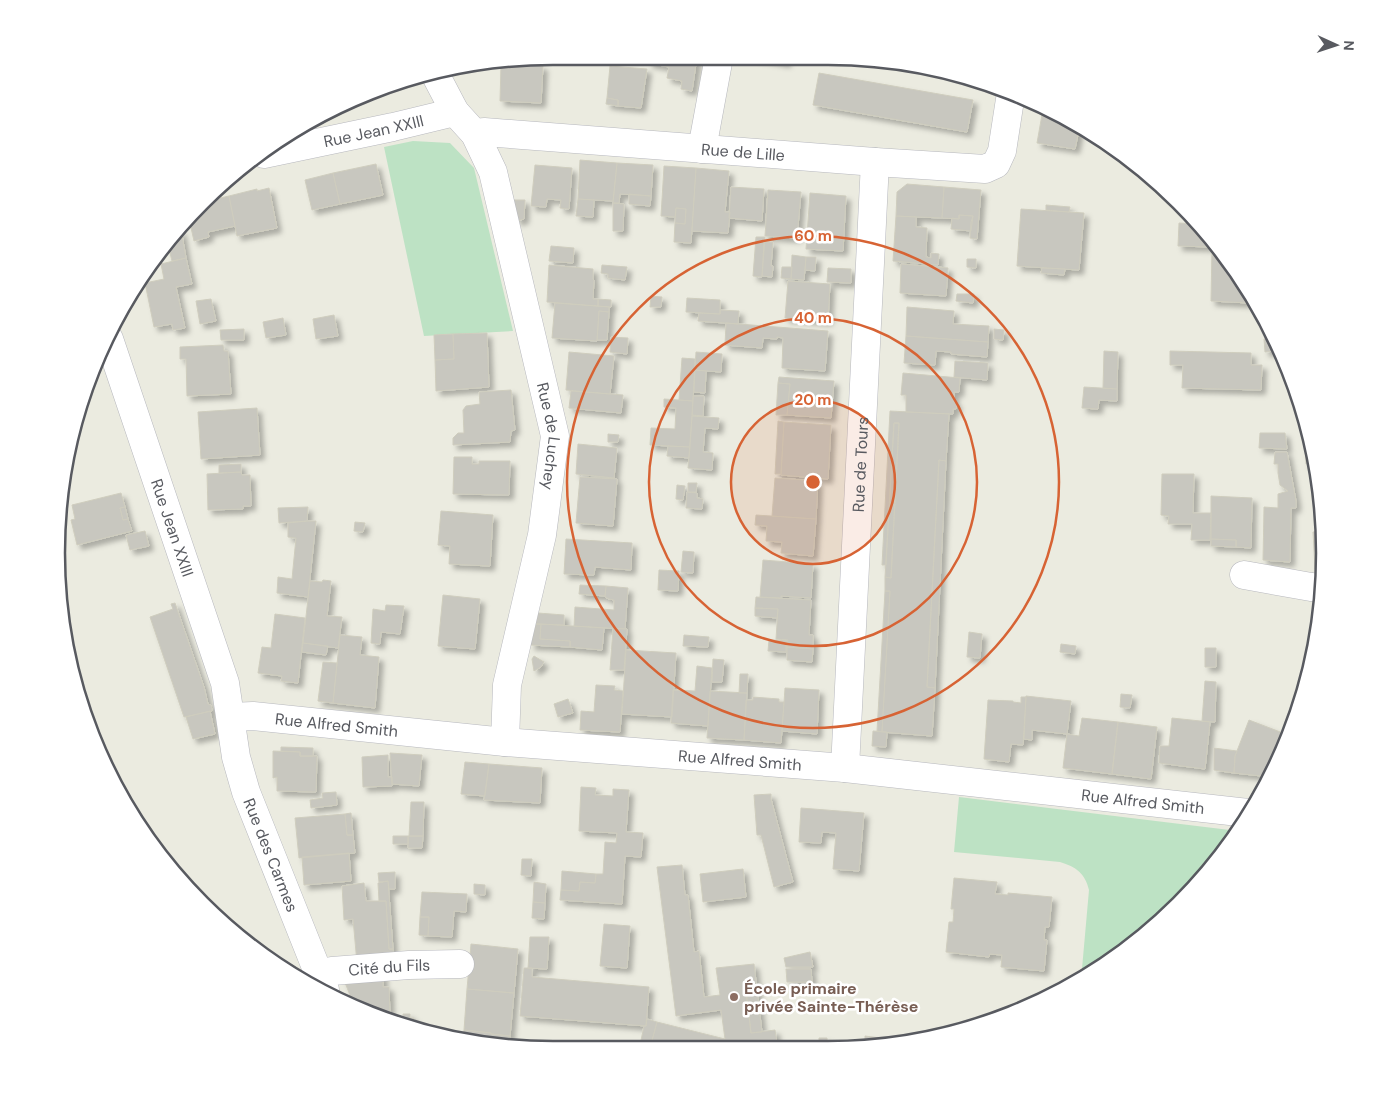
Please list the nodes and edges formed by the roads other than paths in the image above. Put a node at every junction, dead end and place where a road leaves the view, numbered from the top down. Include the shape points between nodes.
1 (718, 65) edge
2 (438, 79) edge
3 (1010, 100) edge
4 (455, 112) junction
5 (475, 134) junction
6 (702, 149) junction
7 (276, 152) edge
8 (875, 162) junction
9 (111, 345) edge
10 (1244, 575) dead end
11 (1315, 587) edge
12 (231, 718) junction
13 (505, 742) junction
14 (845, 768) junction
15 (1241, 813) edge
16 (460, 964) dead end
17 (322, 982) edge

1 - 6 street
2 - 4 street, Rue de Luchey
3 - 8 street, Rue de Lille via 1002,151 996,164 985,169
4 - 5 street, Rue de Luchey
4 - 7 street, Rue Jean XXIII
5 - 6 street, Rue de Lille via 484,132
5 - 13 street, Rue de Luchey via 493,172 555,436 542,535 507,685
6 - 8 street, Rue de Lille
8 - 14 street, Rue de Tours
9 - 12 street, Rue Jean XXIII via 225,683
10 - 11 street
12 - 13 street, Rue Alfred Smith via 253,716
12 - 17 street, Rue des Carmes via 236,757 246,792
13 - 14 street, Rue Alfred Smith
14 - 15 street, Rue Alfred Smith
16 - 17 street, Cité du Fils via 332,971

